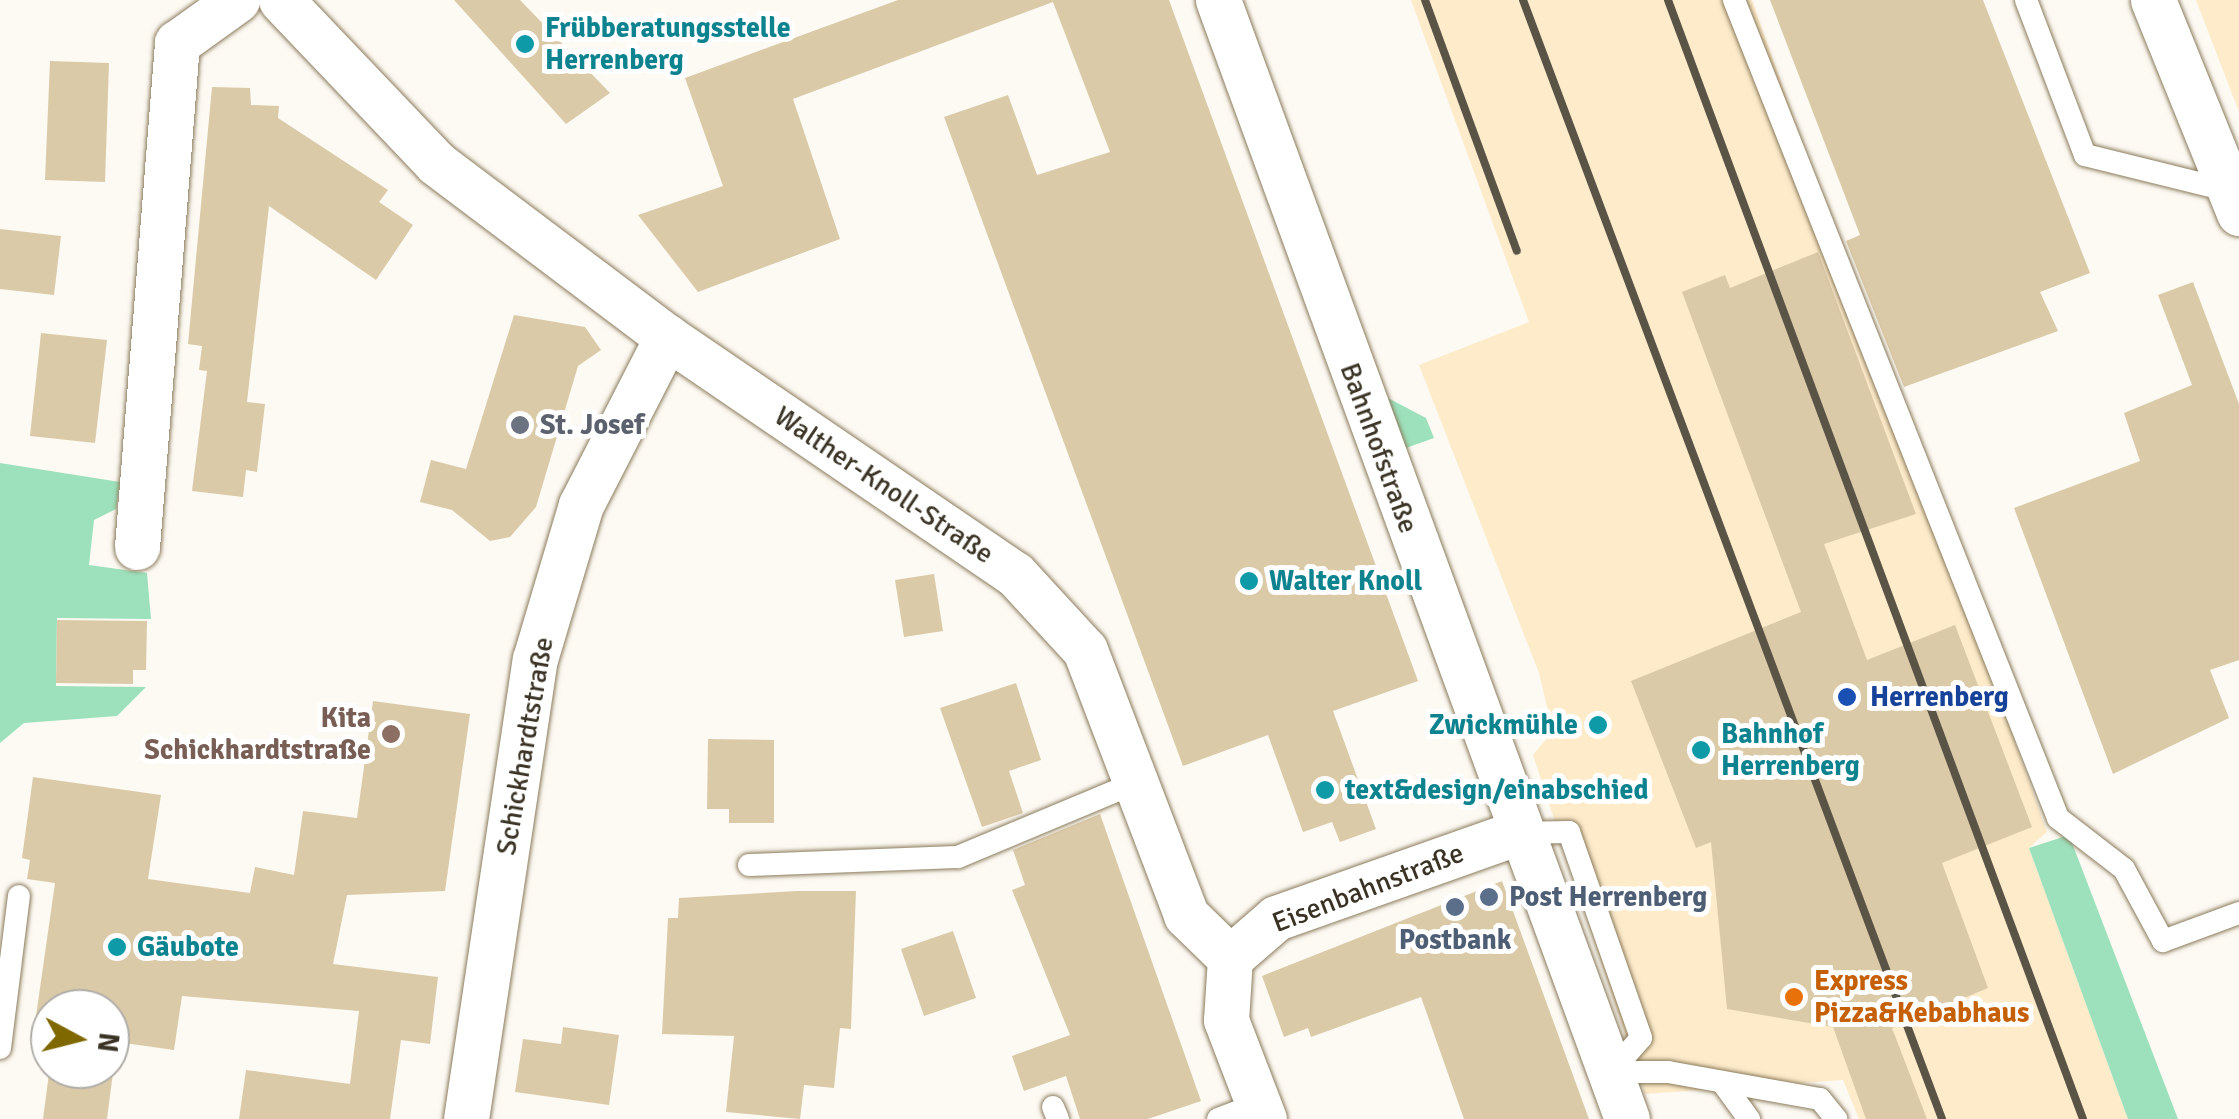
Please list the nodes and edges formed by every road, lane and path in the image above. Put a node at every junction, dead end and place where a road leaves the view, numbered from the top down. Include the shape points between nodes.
1 (237, 0) edge
2 (282, 0) edge
3 (1218, 0) edge
4 (1734, 0) edge
5 (2026, 0) edge
6 (2153, 0) edge
7 (2235, 202) edge
8 (666, 337) junction
9 (137, 547) dead end
10 (1137, 782) junction
11 (1516, 833) junction
12 (750, 865) dead end
13 (19, 896) dead end
14 (2239, 913) edge
15 (1230, 958) junction
16 (0, 1048) edge
17 (1611, 1072) junction
18 (1722, 1082) junction
19 (1247, 1114) edge
20 (466, 1119) edge
21 (1627, 1119) edge
22 (1749, 1119) edge
23 (1836, 1119) edge

1 - 9 street via 177,42
2 - 8 street, Walther-Knoll-Straße via 436,163
3 - 11 street, Bahnhofstraße
4 - 14 lane via 2058,818 2124,869 2162,941
5 - 7 lane via 2085,155
6 - 7 street
8 - 10 street, Walther-Knoll-Straße via 1015,574 1086,650
8 - 20 street, Schickhardtstraße via 581,505 536,659
10 - 12 lane via 958,857
10 - 15 street, Walther-Knoll-Straße via 1186,915
11 - 15 street, Eisenbahnstraße via 1276,918
11 - 17 street, Bahnhofstraße
13 - 16 lane
15 - 19 street via 1226,1020
17 - 18 lane
17 - 21 street, Bahnhofstraße
18 - 22 lane
18 - 23 lane via 1820,1099

